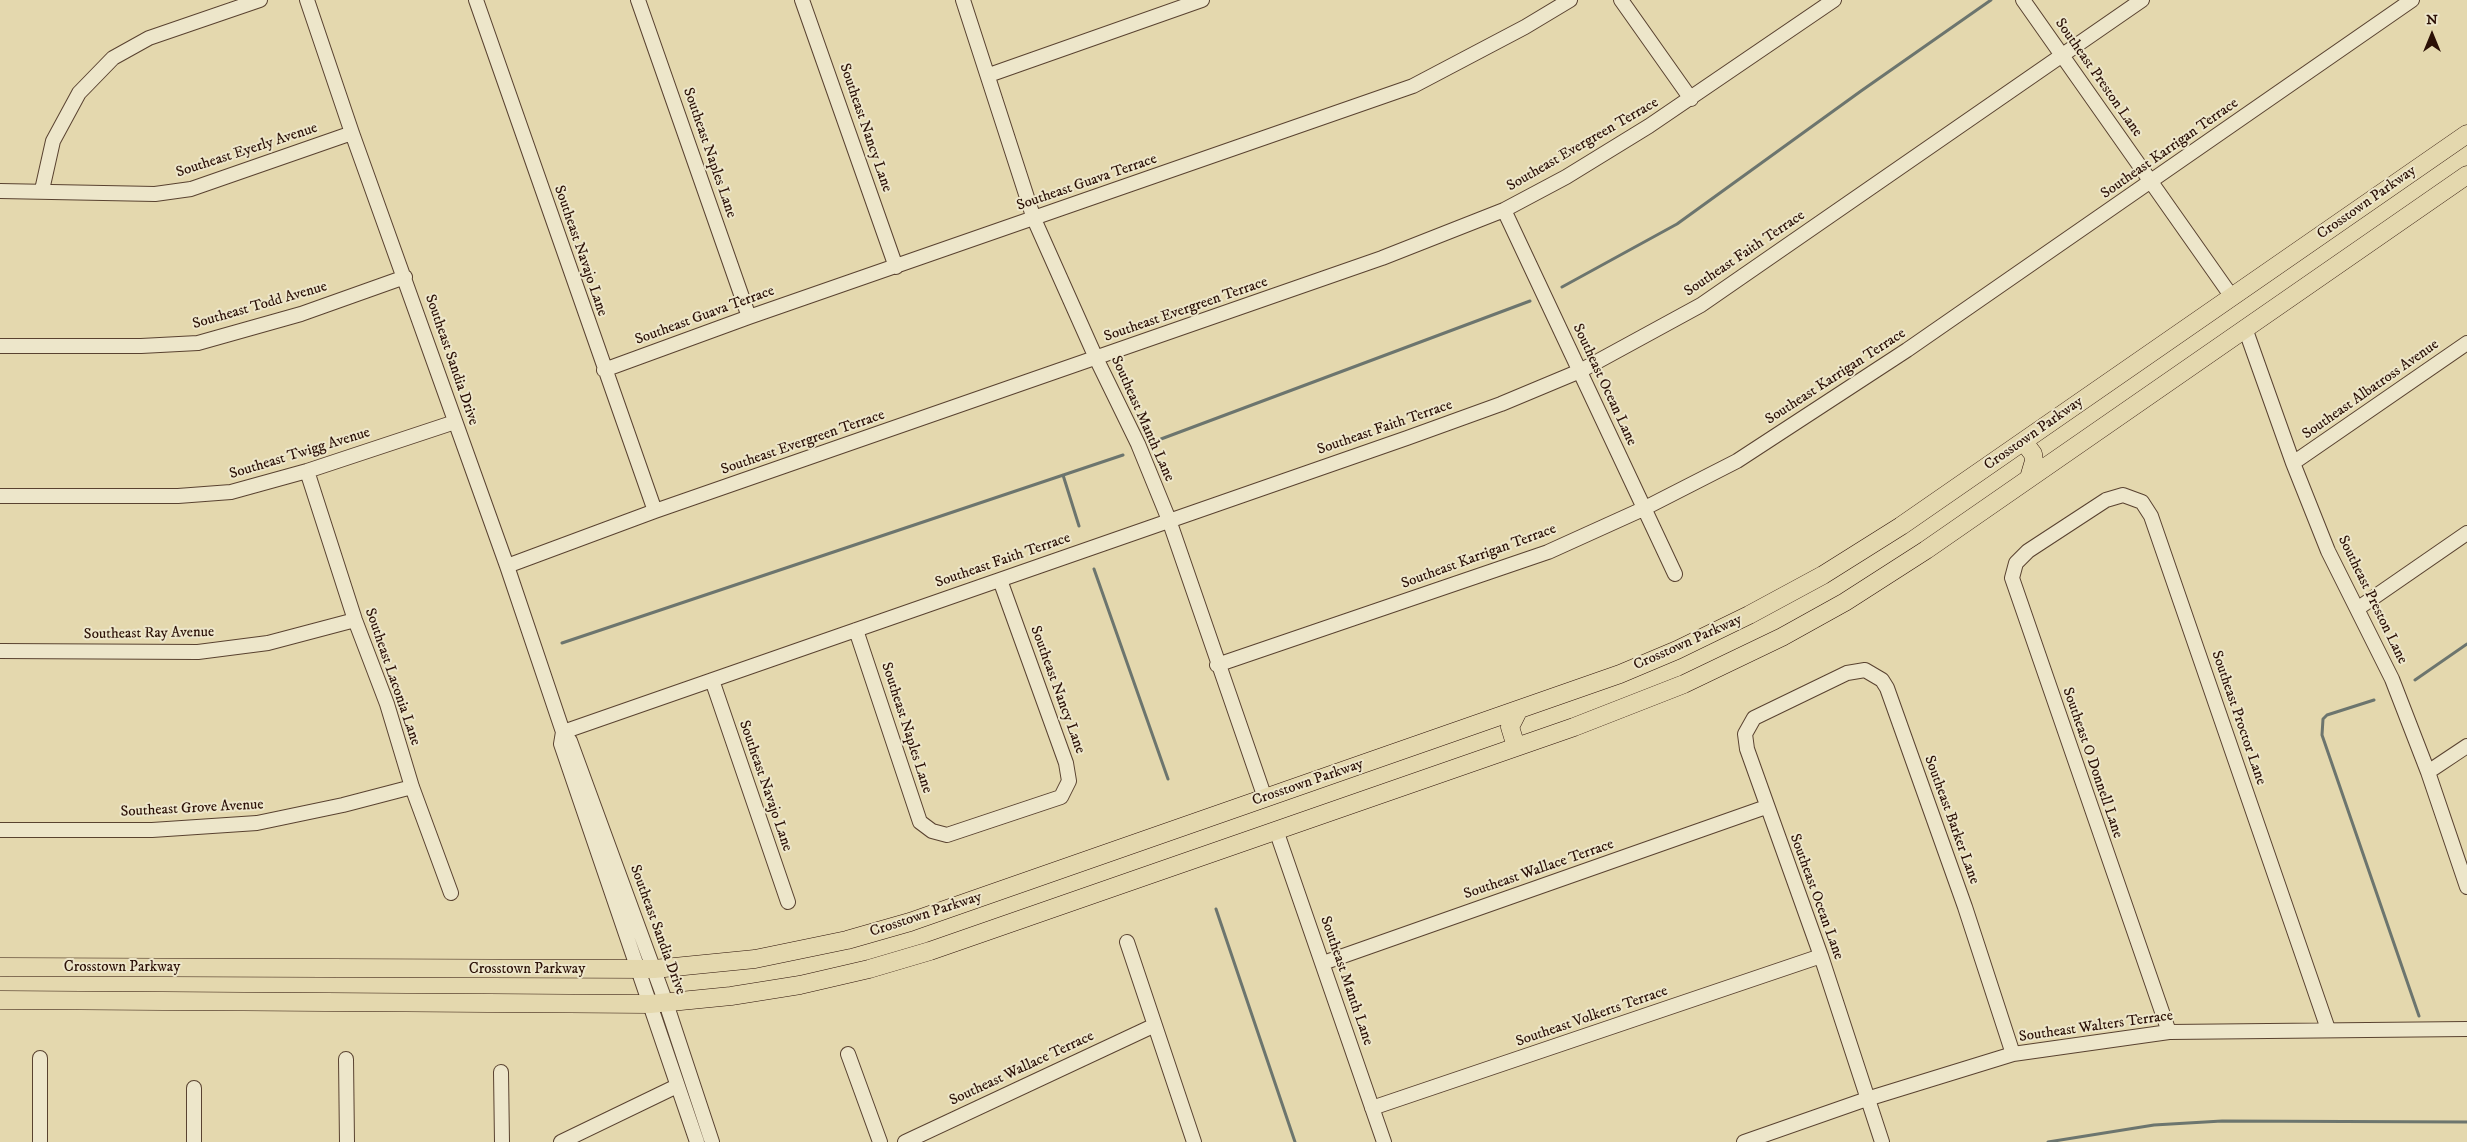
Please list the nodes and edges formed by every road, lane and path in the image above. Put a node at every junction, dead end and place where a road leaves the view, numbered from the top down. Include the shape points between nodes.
1 (260, 0) edge
2 (307, 0) edge
3 (476, 0) edge
4 (638, 0) edge
5 (802, 0) edge
6 (963, 0) edge
7 (1202, 0) edge
8 (1570, 0) edge
9 (1621, 0) edge
10 (1834, 0) edge
11 (2023, 0) edge
12 (2142, 0) edge
13 (2412, 0) edge
14 (2063, 55) junction
15 (989, 75) junction
16 (1692, 99) junction
17 (352, 133) junction
18 (2467, 134) edge
19 (2467, 174) edge
20 (2151, 182) junction
21 (42, 190) junction
22 (0, 191) edge
23 (1504, 210) junction
24 (1034, 219) junction
25 (896, 266) junction
26 (405, 277) junction
27 (2232, 297) junction
28 (749, 317) junction
29 (2245, 328) junction
30 (2467, 343) edge
31 (0, 346) edge
32 (1096, 358) junction
33 (604, 370) junction
34 (1580, 371) junction
35 (455, 422) junction
36 (2021, 444) junction
37 (2293, 463) junction
38 (307, 471) junction
39 (2029, 478) junction
40 (0, 496) edge
41 (1643, 509) junction
42 (655, 511) junction
43 (1169, 520) junction
44 (2065, 526) joint
45 (2467, 533) edge
46 (507, 566) junction
47 (1675, 574) dead end
48 (1000, 580) junction
49 (2357, 609) junction
50 (355, 620) junction
51 (856, 630) junction
52 (0, 651) edge
53 (1217, 665) junction
54 (712, 680) junction
55 (1804, 693) joint
56 (1518, 711) junction
57 (563, 732) junction
58 (1519, 746) junction
59 (2467, 746) edge
60 (2428, 772) junction
61 (412, 787) junction
62 (1265, 798) junction
63 (1766, 807) junction
64 (0, 830) edge
65 (1276, 830) junction
66 (932, 831) joint
67 (2467, 887) edge
68 (451, 893) dead end
69 (788, 902) dead end
70 (1126, 942) dead end
71 (1821, 956) junction
72 (1323, 963) junction
73 (0, 967) edge
74 (646, 970) junction
75 (0, 1000) edge
76 (658, 1003) junction
77 (1153, 1026) junction
78 (2328, 1029) junction
79 (2467, 1029) edge
80 (2169, 1032) junction
81 (848, 1054) dead end
82 (2013, 1054) junction
83 (40, 1058) dead end
84 (346, 1059) dead end
85 (501, 1072) dead end
86 (677, 1086) junction
87 (194, 1088) dead end
88 (1867, 1099) junction
89 (1372, 1108) junction
90 (40, 1142) edge
91 (194, 1142) edge
92 (347, 1142) edge
93 (502, 1142) edge
94 (561, 1142) edge
95 (697, 1142) edge
96 (712, 1142) edge
97 (880, 1142) edge
98 (905, 1142) edge
99 (1194, 1142) edge
100 (1384, 1142) edge
101 (1744, 1142) edge
102 (1882, 1142) edge

1 - 21 street via 149,38 113,58 79,94 53,141
2 - 17 street, Southeast Sandia Drive
3 - 33 street, Southeast Navajo Lane
4 - 28 street, Southeast Naples Lane
5 - 25 street, Southeast Nancy Lane
6 - 15 street, Southeast Manth Lane
7 - 15 street
8 - 24 street, Southeast Guava Terrace via 1413,86
9 - 16 street
10 - 16 street, Southeast Evergreen Terrace
11 - 14 street, Southeast Preston Lane
12 - 14 street, Southeast Faith Terrace
13 - 20 street, Southeast Karrigan Terrace
14 - 20 street, Southeast Preston Lane
14 - 34 street, Southeast Faith Terrace via 1701,305
15 - 24 street, Southeast Manth Lane
16 - 23 street, Southeast Evergreen Terrace via 1566,177
17 - 21 street, Southeast Eyerly Avenue via 191,189 155,194
17 - 26 street, Southeast Sandia Drive
18 - 27 main road, Crosstown Parkway
19 - 29 main road
20 - 27 street, Southeast Preston Lane
20 - 41 street, Southeast Karrigan Terrace via 1907,350 1738,460
21 - 22 street, Southeast Eyerly Avenue
23 - 32 street, Southeast Evergreen Terrace via 1382,258
23 - 34 street, Southeast Ocean Lane
24 - 25 street, Southeast Guava Terrace
24 - 32 street, Southeast Manth Lane
25 - 28 street, Southeast Guava Terrace
26 - 31 street, Southeast Todd Avenue via 301,314 198,343
26 - 35 street, Southeast Sandia Drive
27 - 36 main road, Crosstown Parkway
28 - 33 street, Southeast Guava Terrace
29 - 37 street, Southeast Preston Lane
29 - 39 main road
30 - 37 street, Southeast Albatross Avenue
32 - 42 street, Southeast Evergreen Terrace
32 - 43 street, Southeast Manth Lane via 1138,444
33 - 42 street, Southeast Navajo Lane
34 - 41 street, Southeast Ocean Lane
34 - 43 street, Southeast Faith Terrace via 1501,404
35 - 38 street, Southeast Twigg Avenue
35 - 46 street, Southeast Sandia Drive
36 - 39 main road via 2033,454
36 - 56 main road, Crosstown Parkway via 1858,554 1786,596 1677,650
37 - 49 street, Southeast Preston Lane via 2328,550
38 - 40 street, Southeast Twigg Avenue via 231,492 178,496
38 - 50 street, Southeast Laconia Lane
39 - 58 main road via 1874,584 1782,637 1670,690
41 - 47 street, Southeast Ocean Lane
41 - 53 street, Southeast Karrigan Terrace via 1548,552
42 - 46 street, Southeast Evergreen Terrace
43 - 48 street, Southeast Faith Terrace
43 - 53 street, Southeast Manth Lane
44 - 78 street, Southeast Proctor Lane via 2114,496 2133,497 2148,508
44 - 80 street, Southeast O Donnell Lane via 2020,557 2013,571 2014,586
45 - 49 street
46 - 57 street, Southeast Sandia Drive
48 - 51 street, Southeast Faith Terrace
48 - 66 street, Southeast Nancy Lane via 1066,763 1069,781 1061,797 946,835
49 - 60 street, Southeast Preston Lane via 2392,679
50 - 52 street, Southeast Ray Avenue via 268,643 198,652
50 - 61 street, Southeast Laconia Lane via 387,704
51 - 54 street, Southeast Faith Terrace
51 - 66 street, Southeast Naples Lane via 920,822
53 - 62 street, Southeast Manth Lane
54 - 57 street, Southeast Faith Terrace
54 - 69 street, Southeast Navajo Lane
55 - 63 street, Southeast Ocean Lane via 1754,718 1745,734
55 - 82 street, Southeast Barker Lane via 1856,670 1866,670 1875,675 1887,688
56 - 58 main road via 1510,727
56 - 62 main road, Crosstown Parkway
57 - 74 street, Southeast Sandia Drive via 570,741
58 - 65 main road
59 - 60 street
60 - 67 street, Southeast Preston Lane
61 - 64 street, Southeast Grove Avenue via 257,823 152,830
61 - 68 street, Southeast Laconia Lane
62 - 74 main road, Crosstown Parkway via 919,919 847,940 755,959
63 - 71 street, Southeast Ocean Lane
63 - 72 street, Southeast Wallace Terrace
65 - 72 street, Southeast Manth Lane
65 - 76 main road via 869,969 768,991
70 - 77 street
71 - 88 street, Southeast Ocean Lane
71 - 89 street, Southeast Volkerts Terrace
72 - 89 street, Southeast Manth Lane
73 - 74 main road, Crosstown Parkway
74 - 76 street, Southeast Sandia Drive
75 - 76 main road
76 - 86 street, Southeast Sandia Drive
76 - 96 street, Southeast Sandia Drive
77 - 98 street, Southeast Wallace Terrace
77 - 99 street
78 - 79 street, Southeast Walters Terrace
78 - 80 street, Southeast Walters Terrace
80 - 82 street, Southeast Walters Terrace
81 - 97 street
82 - 88 street, Southeast Walters Terrace
83 - 90 street
84 - 92 street
85 - 93 street
86 - 94 street
86 - 95 street, Southeast Sandia Drive
87 - 91 street
88 - 101 street, Southeast Walters Terrace
88 - 102 street, Southeast Ocean Lane
89 - 100 street, Southeast Manth Lane

